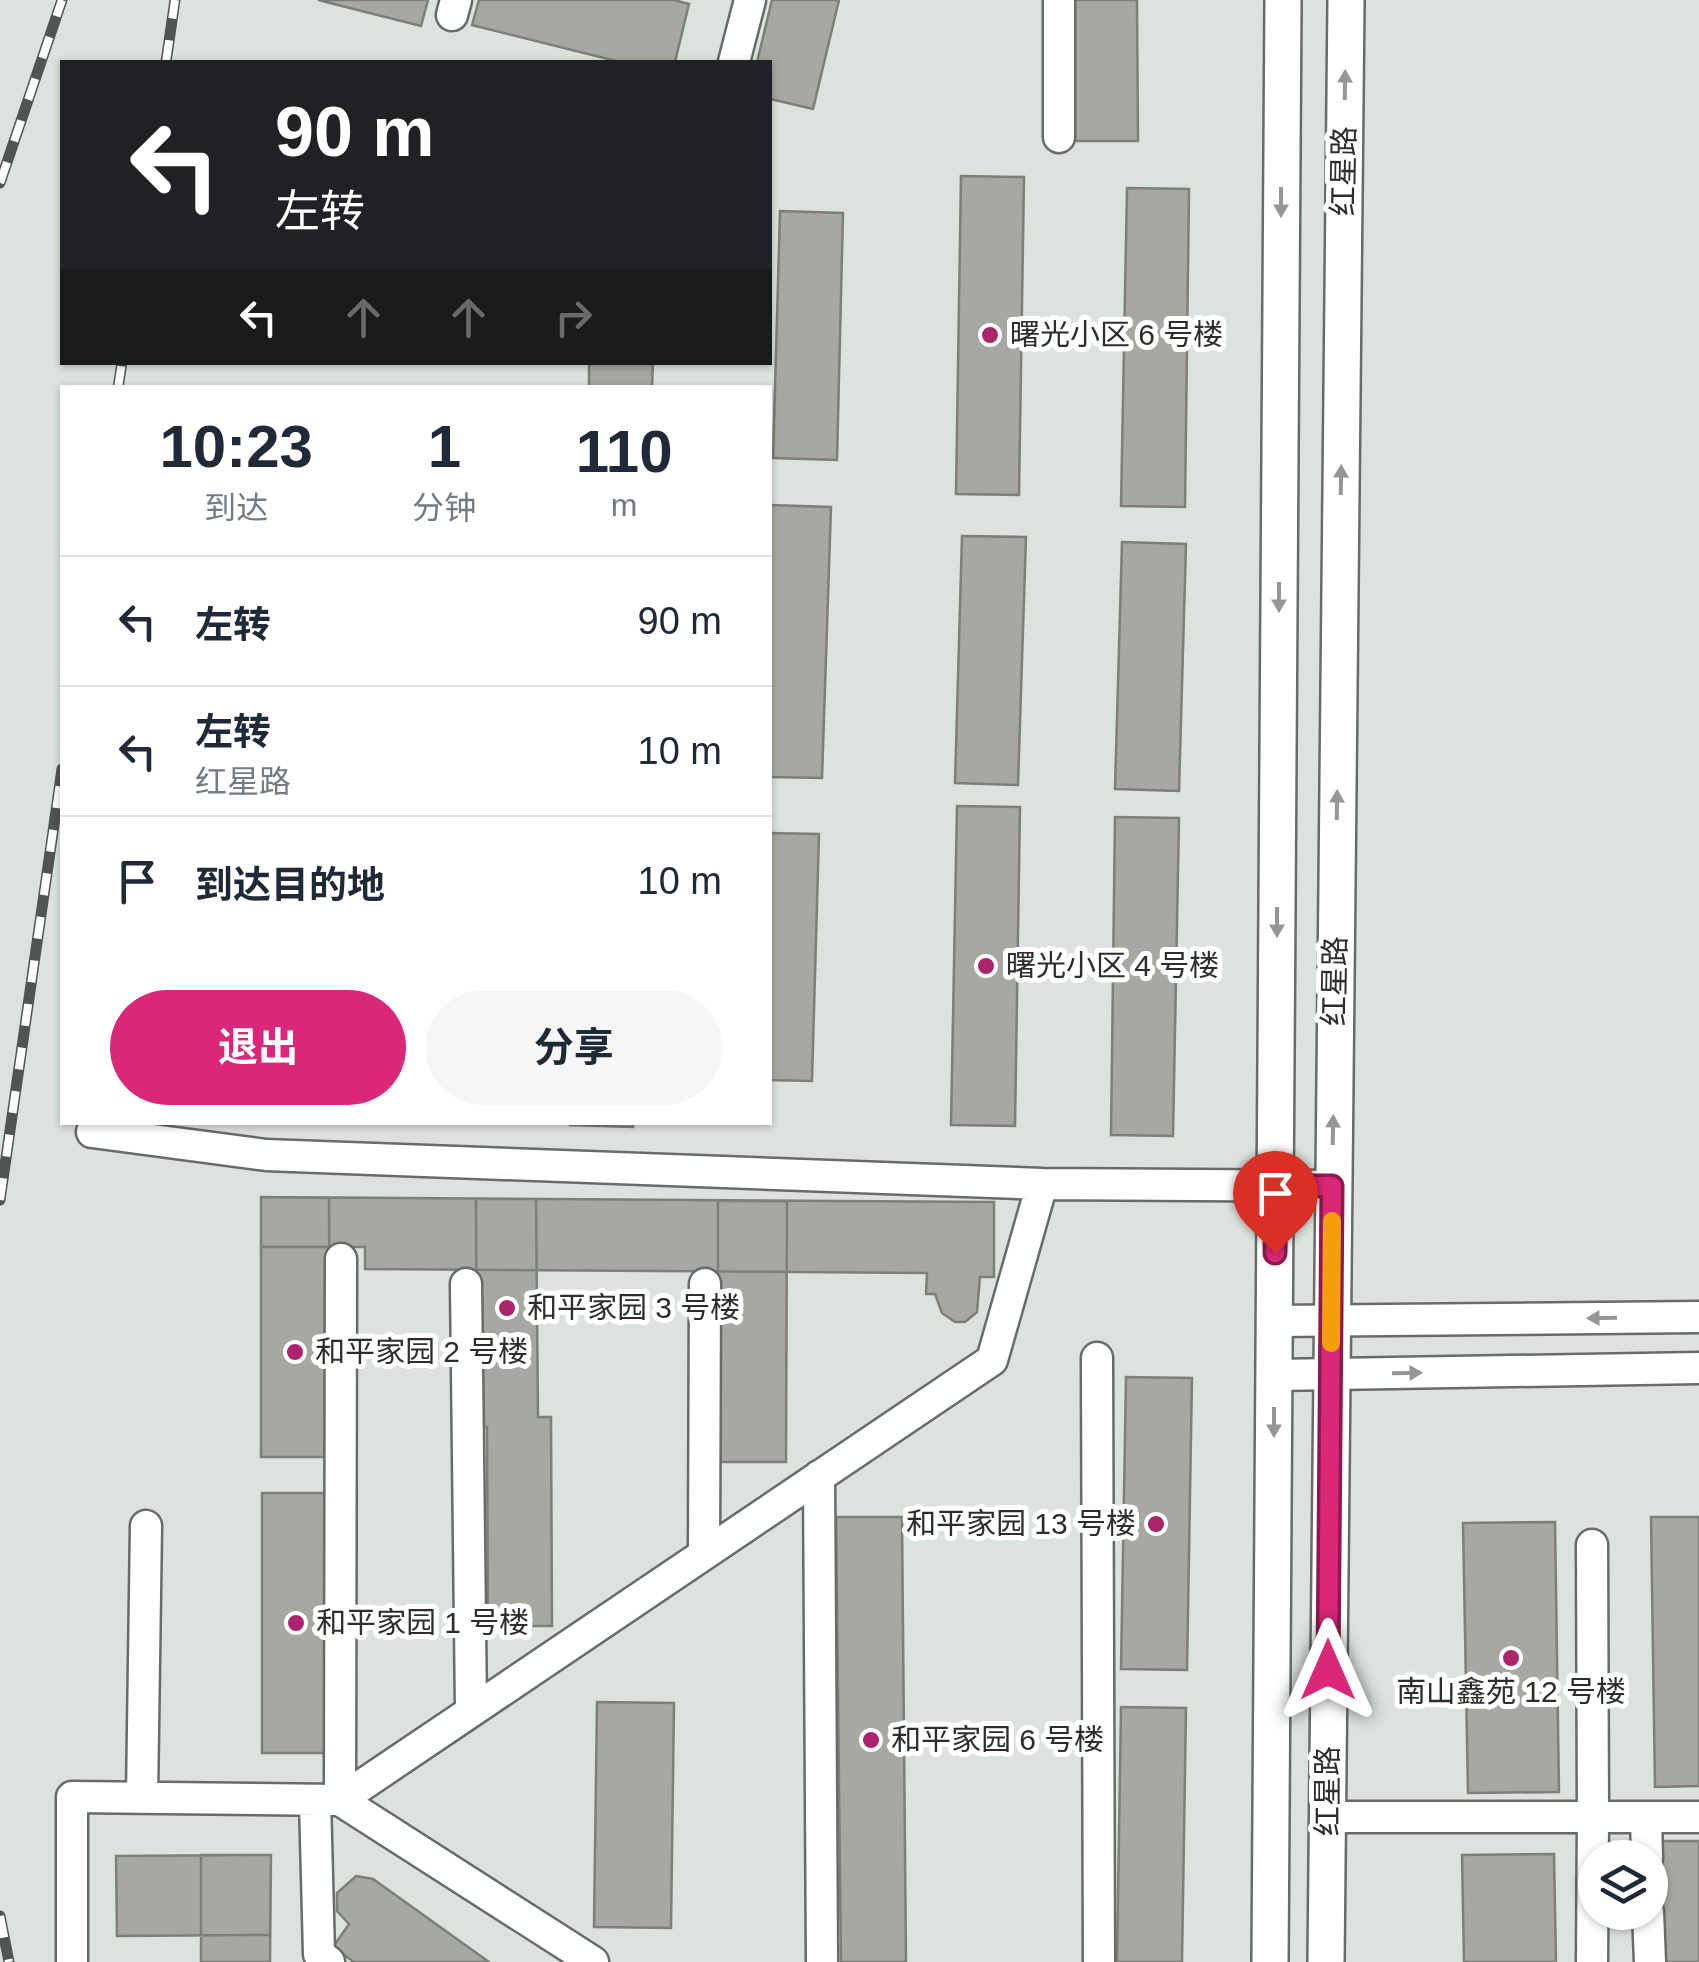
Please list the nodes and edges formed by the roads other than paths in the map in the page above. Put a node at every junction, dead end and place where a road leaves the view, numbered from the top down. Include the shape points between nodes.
1 (750, 0) edge
2 (1059, 0) edge
3 (1282, 0) edge
4 (1346, 0) edge
5 (735, 60) edge
6 (1059, 137) dead end
7 (92, 1132) dead end
8 (1042, 1184) junction
9 (1276, 1186) junction
10 (1332, 1186) junction
11 (341, 1259) dead end
12 (466, 1284) dead end
13 (705, 1284) dead end
14 (1699, 1317) edge
15 (1275, 1321) junction
16 (1331, 1321) junction
17 (1097, 1358) dead end
18 (1699, 1368) edge
19 (1331, 1374) junction
20 (1275, 1375) junction
21 (819, 1476) junction
22 (146, 1526) dead end
23 (1592, 1545) dead end
24 (704, 1553) junction
25 (471, 1711) junction
26 (142, 1797) junction
27 (328, 1800) junction
28 (1328, 1817) junction
29 (1646, 1817) junction
30 (1699, 1817) edge
31 (1593, 1818) junction
32 (1647, 1840) edge
33 (1649, 1930) edge
34 (72, 1962) edge
35 (329, 1962) edge
36 (593, 1962) edge
37 (822, 1962) edge
38 (1099, 1962) edge
39 (1270, 1962) edge
40 (1326, 1962) edge
41 (1592, 1962) edge
42 (1650, 1962) edge

1 - 5 street
2 - 6 street
3 -> 9 street, 红星路
10 -> 4 street, 红星路
7 - 8 street via 266,1156
8 - 9 street
8 - 21 street via 992,1360
9 - 10 street
9 - 15 street, 红星路
10 - 16 street, 红星路
11 - 27 street
12 - 25 street
13 - 24 street
14 -> 16 street
15 - 16 street
15 - 20 street, 红星路
16 - 19 street, 红星路
17 - 38 street
19 -> 18 street
19 - 20 street
19 - 28 street, 红星路
20 -> 39 street, 红星路
21 - 24 street
21 - 37 street
22 - 26 street
23 - 31 street
24 - 25 street
25 - 27 street
26 - 27 street
26 - 34 street via 72,1797
27 - 35 street via 319,1954
27 - 36 street
28 - 31 street
28 - 40 street, 红星路
29 - 30 street
29 - 31 street
29 - 32 street
31 - 41 street
33 - 42 street

